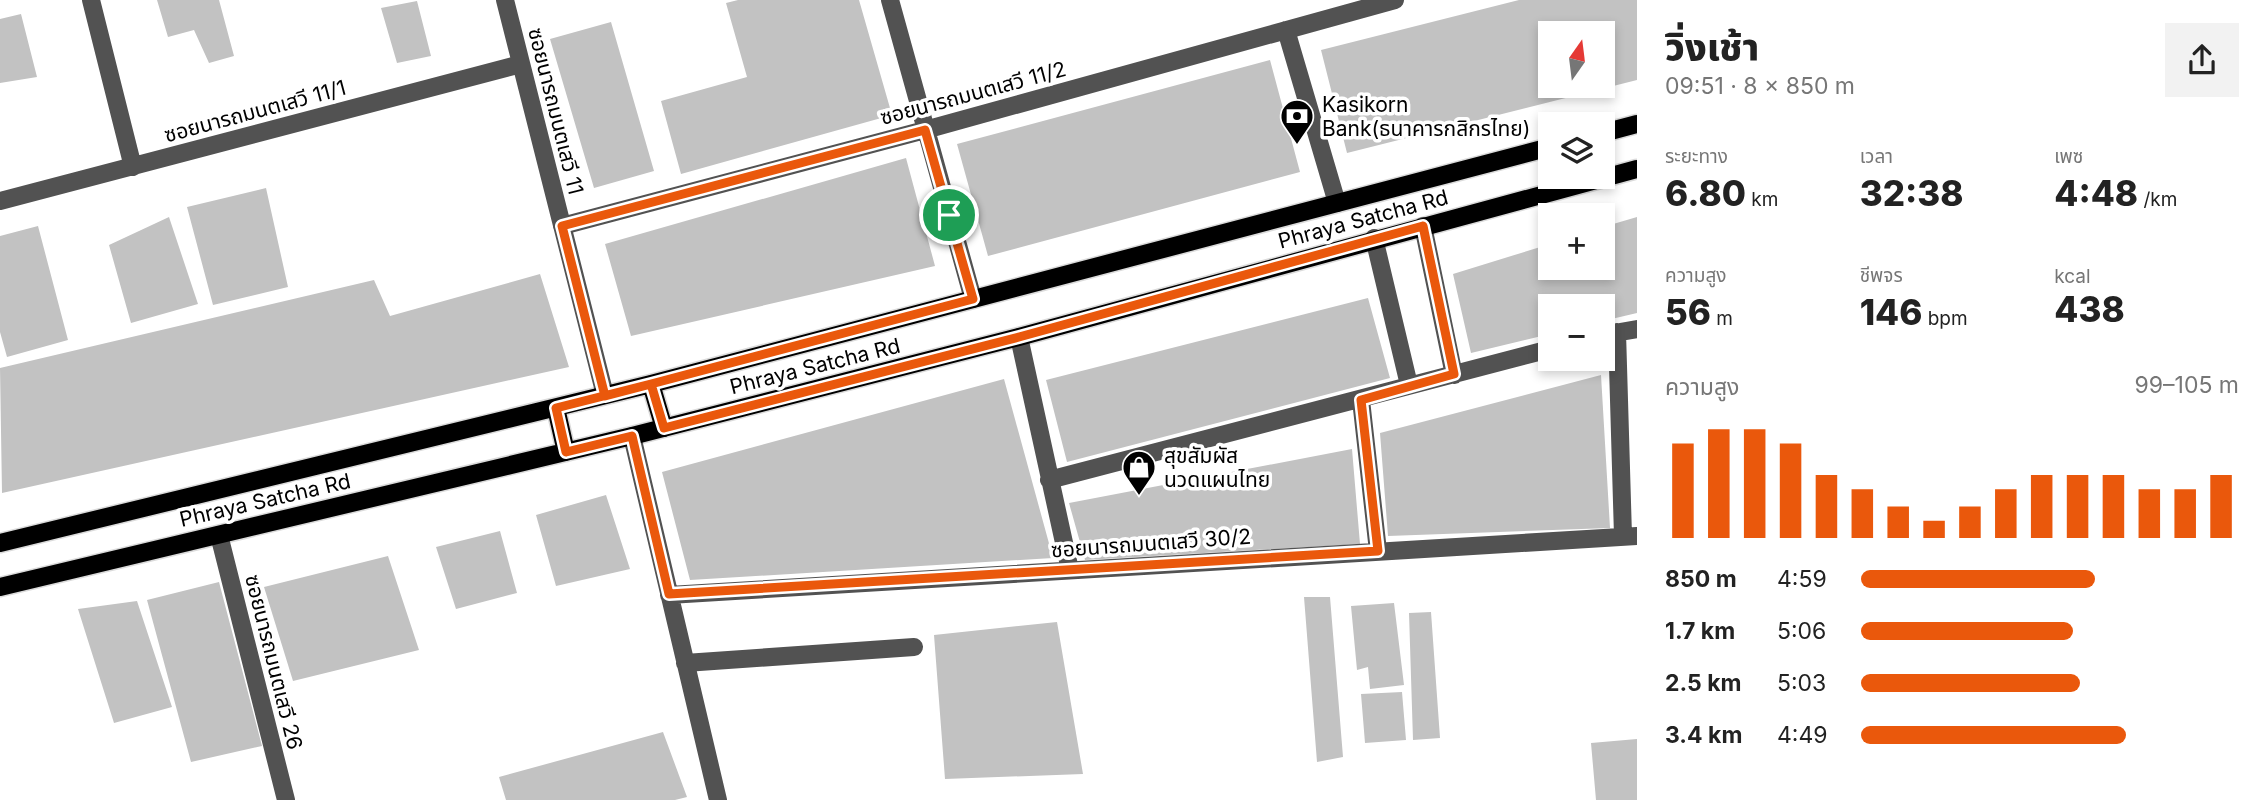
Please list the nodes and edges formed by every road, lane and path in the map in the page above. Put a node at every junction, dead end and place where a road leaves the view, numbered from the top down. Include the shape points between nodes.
1 (91, 0) edge
2 (505, 0) edge
3 (890, 0) edge
4 (1395, 0) edge
5 (1286, 30) junction
6 (521, 64) junction
7 (1637, 124) edge
8 (925, 130) junction
9 (1615, 130) edge
10 (1538, 150) edge
11 (133, 167) junction
12 (1637, 169) edge
13 (0, 201) edge
14 (1336, 203) junction
15 (562, 226) junction
16 (1423, 226) junction
17 (1374, 238) junction
18 (973, 299) junction
19 (1637, 329) edge
20 (1615, 333) edge
21 (1019, 337) junction
22 (1538, 352) edge
23 (1614, 371) edge
24 (1454, 374) junction
25 (651, 384) junction
26 (1409, 385) junction
27 (605, 396) junction
28 (1361, 400) junction
29 (556, 408) junction
30 (664, 428) junction
31 (632, 436) junction
32 (566, 452) junction
33 (1049, 480) junction
34 (219, 535) junction
35 (1630, 536) edge
36 (0, 543) edge
37 (1378, 551) junction
38 (1070, 570) junction
39 (0, 587) edge
40 (669, 594) junction
41 (914, 647) dead end
42 (685, 663) junction
43 (286, 800) edge
44 (718, 800) edge

1 - 11 street
2 - 6 street, ซอยนารถมนตเสวี 11
3 - 8 street
4 - 5 street, ซอยนารถมนตเสวี 11/2
5 - 8 street, ซอยนารถมนตเสวี 11/2
5 - 14 street
6 - 11 street, ซอยนารถมนตเสวี 11/1
6 - 15 street, ซอยนารถมนตเสวี 11
7 - 9 main road
8 - 15 street, ซอยนารถมนตเสวี 11/2
8 - 18 street
10 - 14 main road, Phraya Satcha Rd
11 - 13 street, ซอยนารถมนตเสวี 11/1
12 - 16 main road, Phraya Satcha Rd
14 - 18 main road, Phraya Satcha Rd
15 - 27 street, ซอยนารถมนตเสวี 11
16 - 17 main road, Phraya Satcha Rd
16 - 24 street
17 - 21 main road, Phraya Satcha Rd
17 - 26 street
18 - 25 main road, Phraya Satcha Rd
19 - 20 street
21 - 30 main road, Phraya Satcha Rd
21 - 33 street
22 - 24 street
23 - 35 street
24 - 26 street
25 - 27 main road, Phraya Satcha Rd
25 - 30 main road
26 - 28 street
27 - 29 main road, Phraya Satcha Rd
28 - 33 street
28 - 37 street
29 - 32 main road
29 - 36 main road, Phraya Satcha Rd
30 - 31 main road, Phraya Satcha Rd
31 - 32 main road, Phraya Satcha Rd
31 - 40 street
32 - 34 main road, Phraya Satcha Rd
33 - 38 street
34 - 39 main road, Phraya Satcha Rd
34 - 43 street, ซอยนารถมนตเสวี 26
35 - 37 street, ซอยนารถมนตเสวี 30/2
37 - 38 street, ซอยนารถมนตเสวี 30/2
38 - 40 street, ซอยนารถมนตเสวี 30/2
40 - 42 street
41 - 42 street
42 - 44 street

